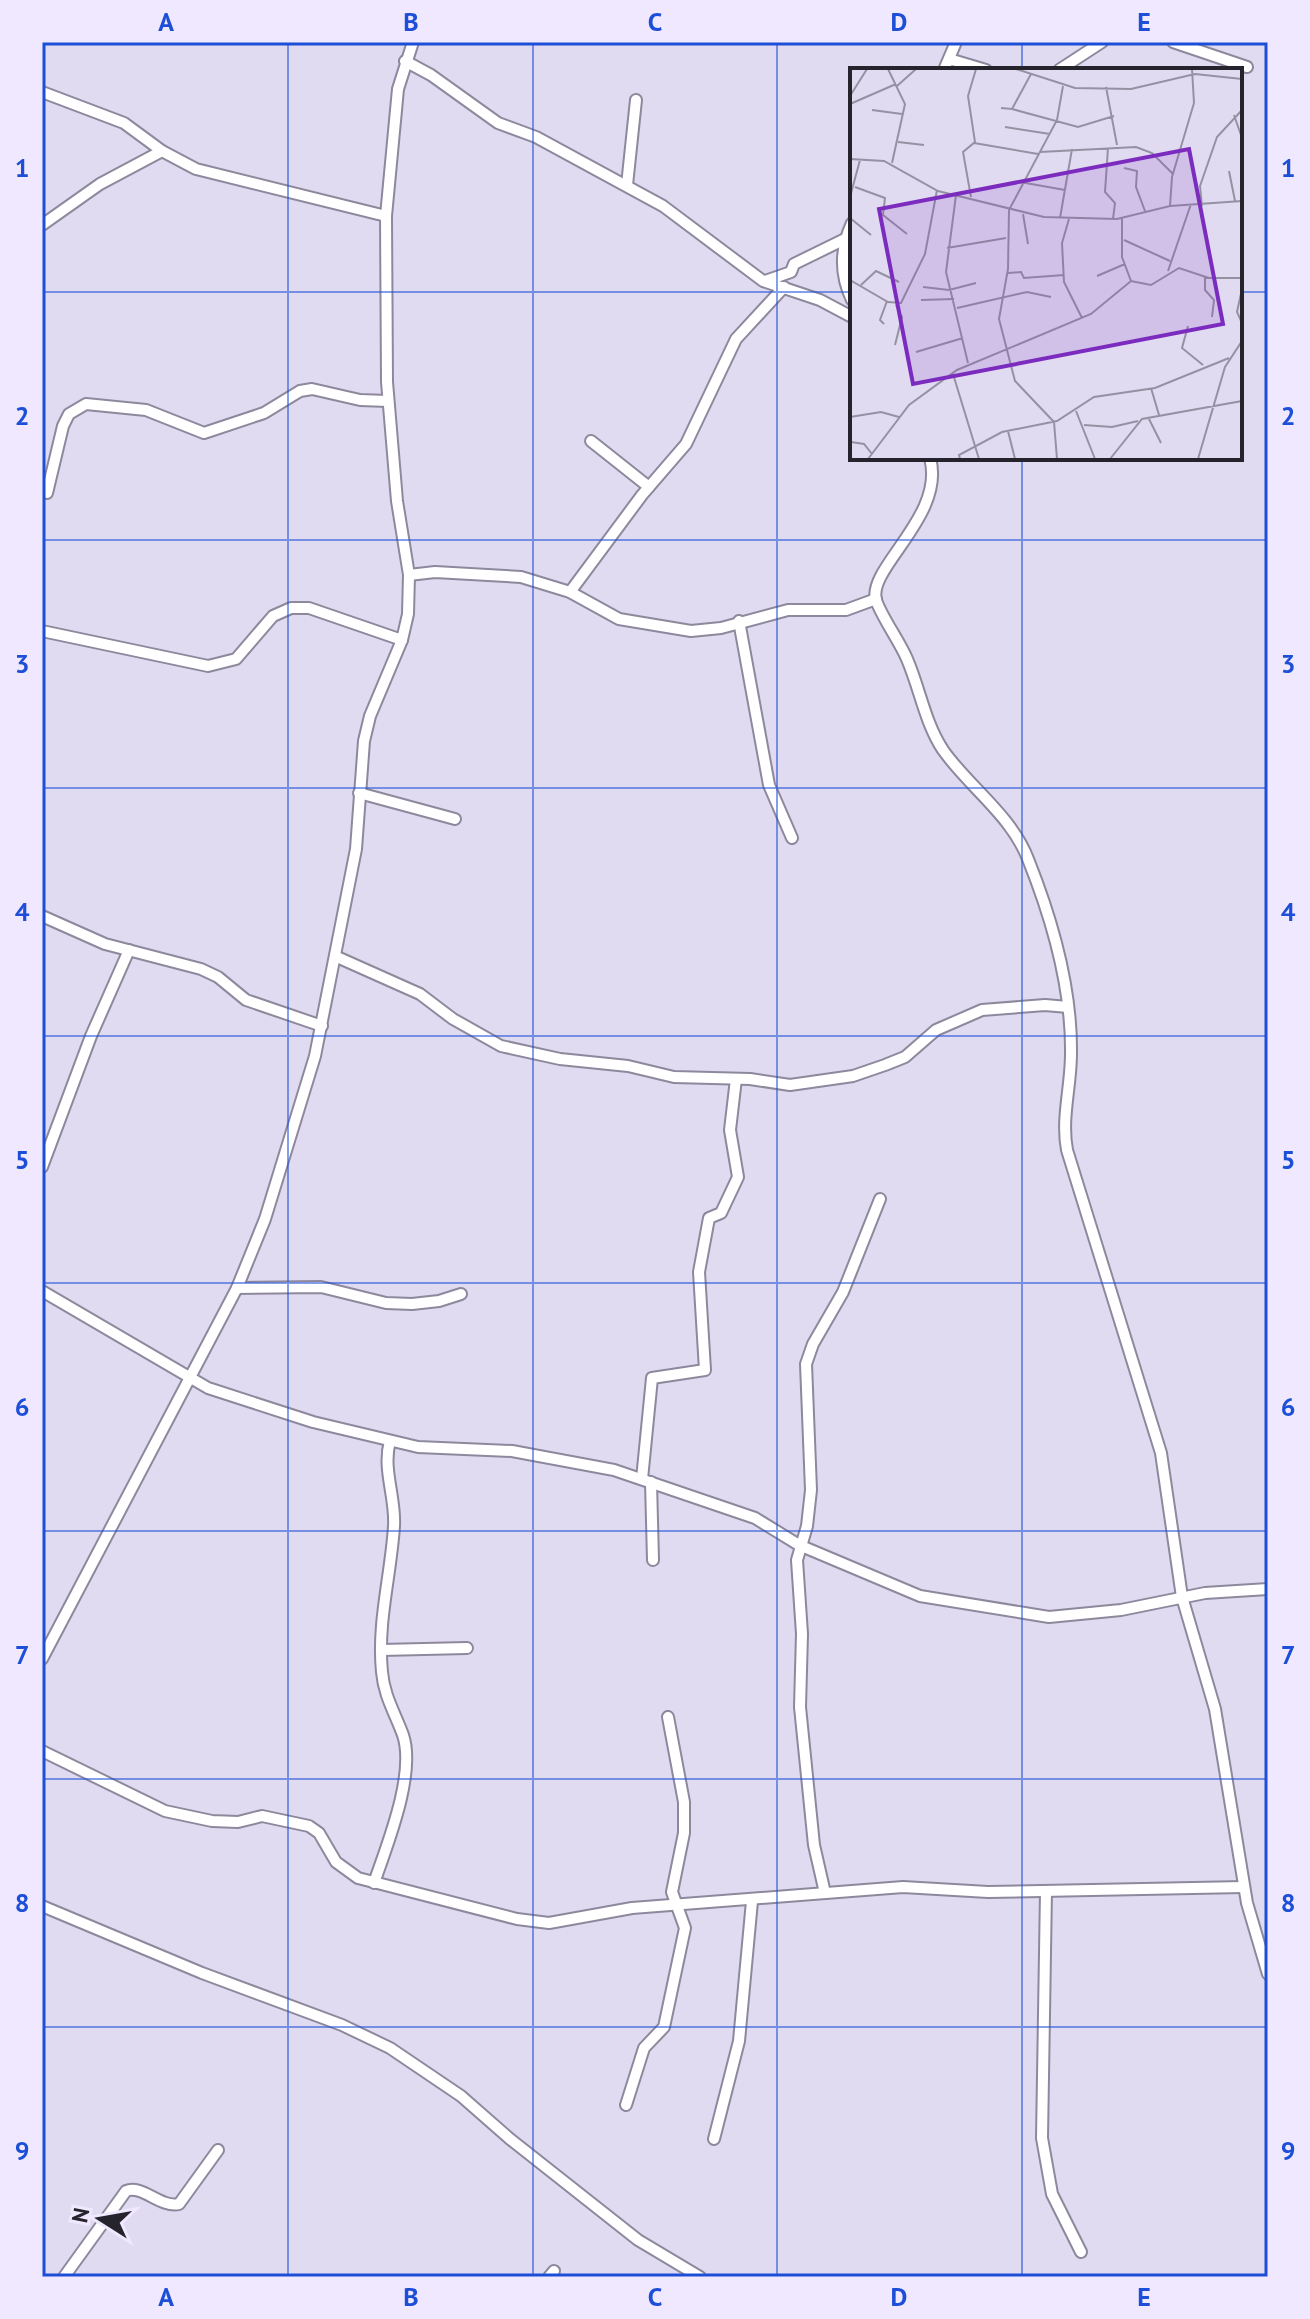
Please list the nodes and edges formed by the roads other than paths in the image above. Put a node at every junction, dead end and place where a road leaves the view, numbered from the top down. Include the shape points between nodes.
1 (956, 42) edge
2 (1102, 42) edge
3 (1173, 42) edge
4 (411, 45) edge
5 (949, 59) junction
6 (405, 61) junction
7 (417, 66) junction
8 (1247, 67) dead end
9 (945, 68) edge
10 (979, 68) edge
11 (1062, 68) edge
12 (42, 92) edge
13 (636, 100) dead end
14 (162, 151) junction
15 (627, 185) junction
16 (386, 216) junction
17 (42, 225) edge
18 (850, 228) edge
19 (845, 239) junction
20 (763, 281) junction
21 (784, 287) junction
22 (850, 294) edge
23 (850, 316) edge
24 (388, 401) junction
25 (591, 441) dead end
26 (930, 460) edge
27 (649, 487) junction
28 (47, 493) dead end
29 (409, 575) junction
30 (570, 592) junction
31 (876, 599) junction
32 (739, 621) junction
33 (42, 631) edge
34 (402, 640) junction
35 (359, 793) junction
36 (455, 819) dead end
37 (792, 838) dead end
38 (42, 916) edge
39 (129, 950) junction
40 (337, 957) junction
41 (1068, 1007) junction
42 (322, 1026) junction
43 (736, 1079) junction
44 (42, 1167) edge
45 (880, 1199) dead end
46 (237, 1288) junction
47 (42, 1291) edge
48 (461, 1294) dead end
49 (190, 1380) junction
50 (390, 1441) junction
51 (647, 1480) junction
52 (799, 1545) junction
53 (653, 1560) dead end
54 (1268, 1589) edge
55 (1182, 1597) junction
56 (47, 1639) edge
57 (467, 1648) dead end
58 (381, 1650) junction
59 (42, 1659) edge
60 (668, 1717) dead end
61 (42, 1751) edge
62 (374, 1883) junction
63 (1244, 1887) junction
64 (1046, 1891) junction
65 (825, 1893) junction
66 (752, 1901) junction
67 (677, 1904) junction
68 (42, 1906) edge
69 (1268, 1974) edge
70 (626, 2105) dead end
71 (714, 2139) dead end
72 (218, 2150) dead end
73 (1081, 2252) dead end
74 (64, 2277) edge
75 (700, 2277) edge

1 - 5 street
2 - 11 street
3 - 8 street
4 - 6 street
4 - 7 street
5 - 9 street
5 - 10 street
6 - 7 street
6 - 16 street
7 - 15 street via 498,123
12 - 14 street via 124,123
13 - 15 street
14 - 16 street via 196,169
14 - 17 street via 100,184
15 - 20 street
16 - 24 street
18 - 19 street
19 - 20 street via 794,264 791,272
19 - 22 street via 843,272
20 - 21 street
21 - 23 street
21 - 27 street via 736,339 686,444
24 - 28 street via 300,391 264,413 204,433 146,410 86,404 69,414 63,426
24 - 29 street
25 - 27 street
26 - 31 street via 928,502 880,579
27 - 30 street
29 - 30 street via 521,577
29 - 34 street
30 - 32 street via 636,624 706,631
31 - 32 street via 846,610 788,610
31 - 41 street via 908,662 935,738 1027,855
32 - 37 street via 769,785
33 - 34 street via 208,666 236,659 273,616 291,608 309,608
34 - 35 street via 370,716
35 - 36 street
35 - 40 street via 356,849
38 - 39 street
39 - 42 street via 201,969 246,1000
39 - 44 street
40 - 42 street
40 - 43 street via 420,994 501,1046 674,1077
41 - 43 street via 982,1010 936,1030 905,1057 853,1076 790,1085
41 - 55 street via 1071,1056 1064,1135 1161,1453
42 - 46 street via 286,1153
43 - 51 street via 730,1130 738,1177 721,1213 709,1218 699,1272 705,1370 652,1378
45 - 52 street via 843,1292 806,1364 811,1490
46 - 48 street via 321,1287 412,1304
46 - 49 street
47 - 49 street
49 - 50 street via 313,1422
49 - 56 street
50 - 51 street via 552,1456
50 - 58 street via 387,1465 395,1522
51 - 52 street via 755,1518
51 - 53 street
52 - 55 street via 920,1596 1012,1613 1078,1616
52 - 65 street via 800,1707 814,1845
54 - 55 street
55 - 63 street via 1215,1709
56 - 59 street
57 - 58 street
58 - 62 street via 386,1695 406,1757 394,1821
60 - 67 street via 684,1802 684,1833 672,1892
61 - 62 street via 165,1811 212,1821 286,1818 309,1826 336,1862
62 - 67 street via 549,1923
63 - 64 street
63 - 69 street
64 - 65 street via 903,1887
64 - 73 street via 1042,2138 1052,2194
65 - 66 street
66 - 67 street
66 - 71 street via 739,2041
67 - 70 street via 685,1928 664,2027 644,2048
68 - 75 street via 390,2048 461,2096 638,2240
72 - 74 street via 179,2204 170,2206 135,2189 126,2191

